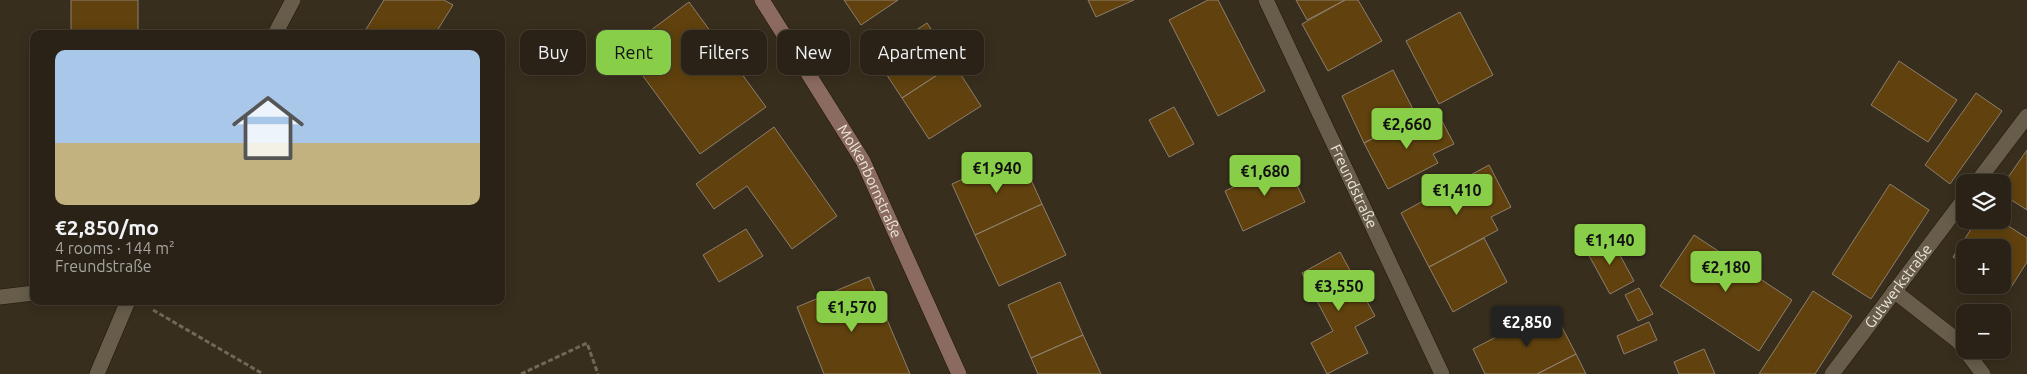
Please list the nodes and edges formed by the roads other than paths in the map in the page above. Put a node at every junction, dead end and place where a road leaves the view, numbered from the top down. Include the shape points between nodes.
1 (293, 0) edge
2 (762, 0) edge
3 (1266, 0) edge
4 (277, 30) edge
5 (2027, 116) edge
6 (1983, 174) edge
7 (1956, 210) edge
8 (1894, 291) junction
9 (30, 293) edge
10 (0, 297) edge
11 (126, 305) edge
12 (97, 374) edge
13 (959, 374) edge
14 (1442, 374) edge
15 (1832, 374) edge
16 (1983, 374) edge

1 - 4 street
2 - 13 street, Molkenbornstraße via 863,162
3 - 14 street, Freundstraße
5 - 6 street
7 - 8 street, Gutwerkstraße
8 - 15 street, Gutwerkstraße
8 - 16 street via 1958,341
9 - 10 street
11 - 12 street

